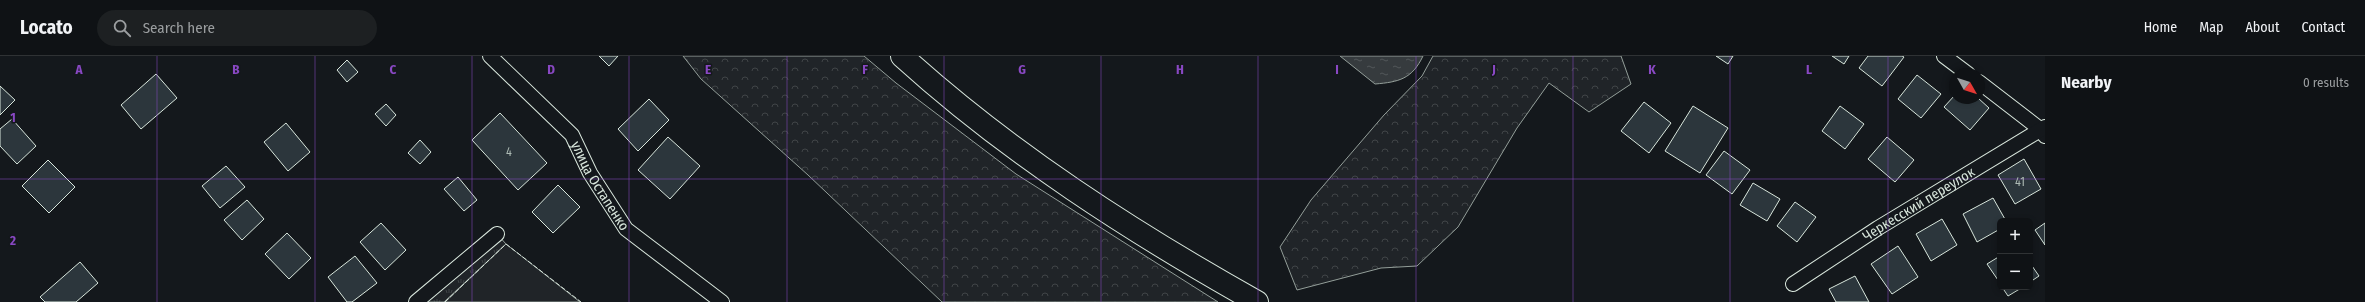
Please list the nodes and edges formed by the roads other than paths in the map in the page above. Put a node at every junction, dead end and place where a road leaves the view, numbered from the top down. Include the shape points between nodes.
1 (490, 56) edge
2 (902, 56) edge
3 (1944, 56) edge
4 (1960, 68) edge
5 (1985, 87) edge
6 (2044, 131) edge
7 (497, 234) dead end
8 (1793, 284) dead end
9 (416, 302) edge
10 (722, 302) edge
11 (1258, 302) edge

1 - 10 street, улица Остапенко via 572,135 590,173 626,229
2 - 11 main road via 1020,152 1185,262
3 - 4 street
5 - 6 street
6 - 8 street, Черкесский переулок via 1878,228
7 - 9 street

